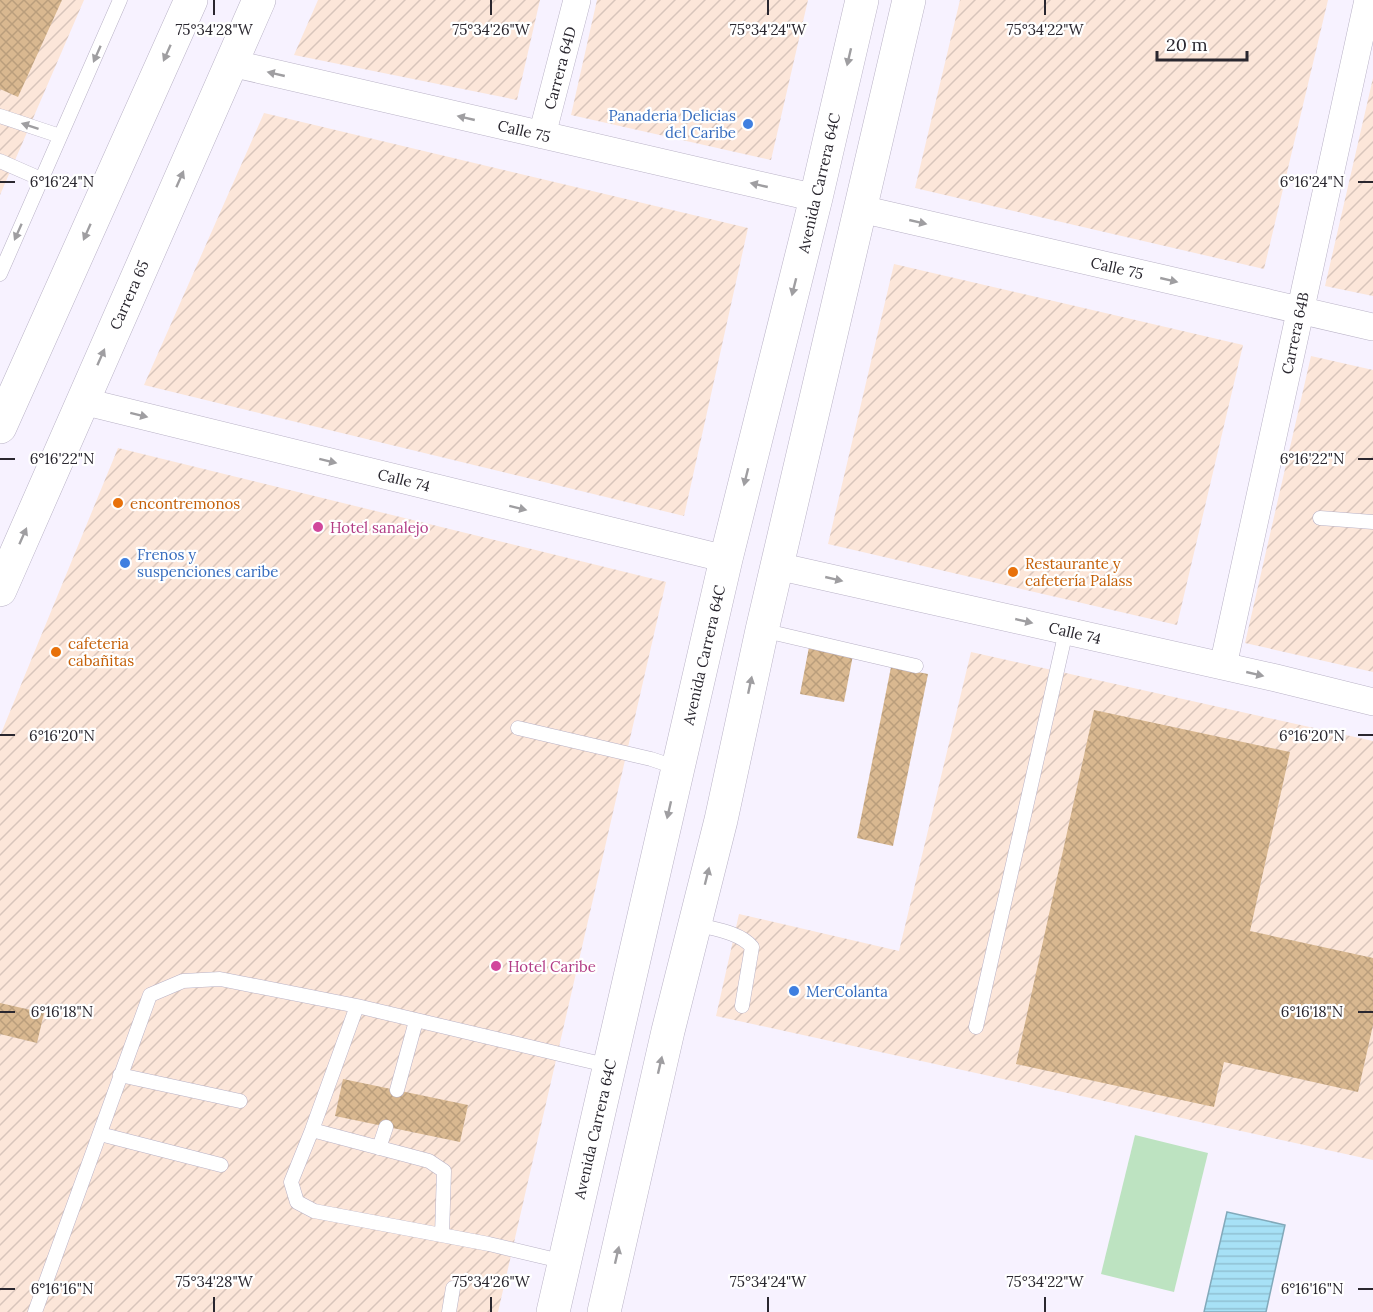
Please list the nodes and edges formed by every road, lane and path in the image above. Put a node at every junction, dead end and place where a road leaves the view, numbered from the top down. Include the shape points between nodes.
1 (120, 0) edge
2 (191, 0) edge
3 (259, 0) edge
4 (578, 0) edge
5 (862, 0) edge
6 (909, 0) edge
7 (1368, 0) edge
8 (231, 63) junction
9 (0, 116) edge
10 (542, 135) junction
11 (60, 136) junction
12 (0, 161) edge
13 (41, 179) junction
14 (816, 198) junction
15 (861, 209) junction
16 (0, 274) edge
17 (1300, 310) junction
18 (1373, 327) edge
19 (82, 401) junction
20 (0, 427) edge
21 (1320, 518) dead end
22 (1373, 522) edge
23 (726, 559) junction
24 (777, 566) junction
25 (0, 590) edge
26 (762, 630) junction
27 (1066, 631) junction
28 (916, 666) dead end
29 (1223, 666) junction
30 (1373, 702) edge
31 (518, 728) dead end
32 (678, 768) junction
33 (695, 924) junction
34 (357, 1006) junction
35 (742, 1006) dead end
36 (416, 1021) junction
37 (976, 1027) dead end
38 (610, 1066) junction
39 (120, 1075) junction
40 (397, 1090) dead end
41 (240, 1101) dead end
42 (386, 1127) dead end
43 (312, 1130) junction
44 (100, 1134) junction
45 (379, 1148) junction
46 (221, 1165) dead end
47 (442, 1235) junction
48 (565, 1262) junction
49 (453, 1288) dead end
50 (35, 1312) edge
51 (448, 1312) edge
52 (553, 1312) edge
53 (604, 1312) edge

1 -> 11 lane
2 -> 20 main road
3 - 8 main road, Carrera 65
4 - 10 street, Carrera 64D
5 -> 14 main road, Avenida Carrera 64C
6 - 15 main road
7 - 17 street, Carrera 64B
10 -> 8 street, Calle 75
19 -> 8 main road, Carrera 65
11 -> 9 lane
14 -> 10 street, Calle 75
11 - 13 lane
12 - 13 lane
13 -> 16 lane
14 -> 23 main road, Avenida Carrera 64C
15 -> 17 street, Calle 75
15 - 24 main road
17 - 18 street, Calle 75
17 - 29 street, Carrera 64B
19 -> 23 street, Calle 74
25 -> 19 main road, Carrera 65
21 - 22 lane
23 - 32 main road, Avenida Carrera 64C
24 - 26 main road
24 -> 27 street, Calle 74
26 - 28 lane
33 -> 26 main road
27 - 29 street, Calle 74
27 - 37 lane
29 -> 30 street, Calle 74
31 - 32 lane
32 -> 38 main road, Avenida Carrera 64C
33 - 35 lane via 734,935 752,947
53 -> 33 main road
34 - 36 lane
34 - 39 lane via 220,979 183,981 150,995
34 - 43 lane
36 - 38 lane
36 - 40 lane
38 - 48 main road, Avenida Carrera 64C
39 - 41 lane
39 - 44 lane
42 - 45 lane
43 - 45 lane
43 - 47 lane via 291,1182 297,1202 314,1211
44 - 46 lane
44 - 50 lane
45 - 47 lane via 429,1161 444,1171
47 - 48 lane
48 - 52 main road, Avenida Carrera 64C
49 - 51 lane

